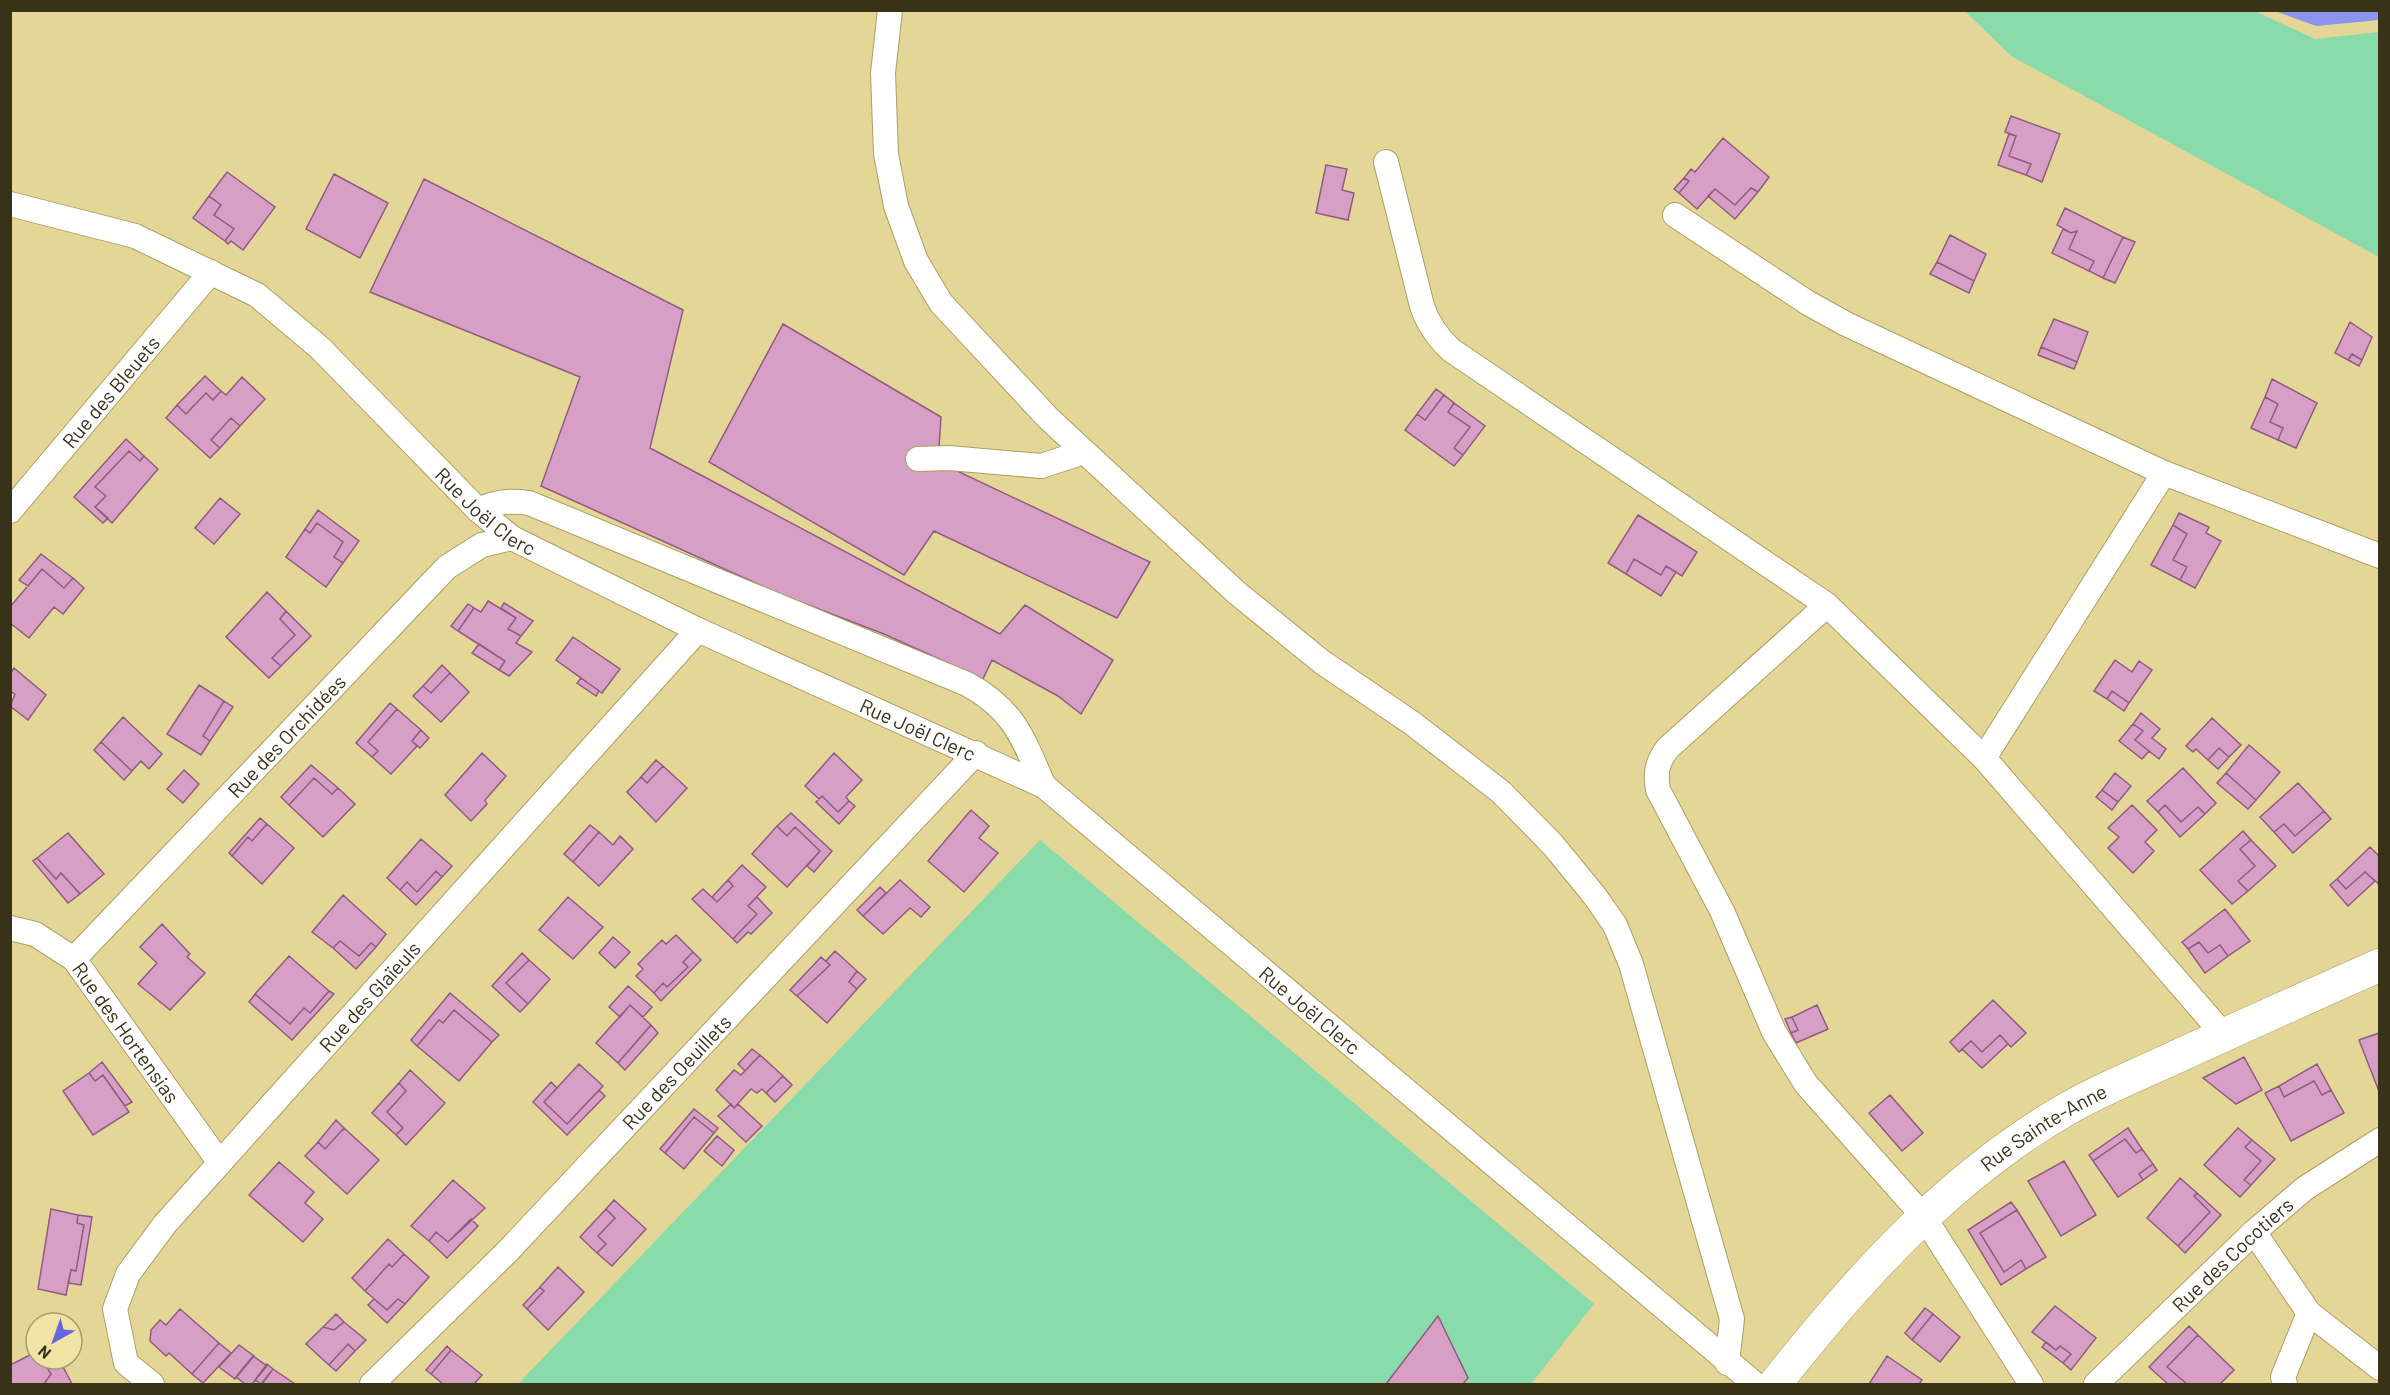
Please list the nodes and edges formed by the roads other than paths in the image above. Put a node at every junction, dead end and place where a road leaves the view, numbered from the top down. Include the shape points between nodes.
1 (890, 10) edge
2 (1386, 162) dead end
3 (10, 204) edge
4 (1675, 215) dead end
5 (211, 272) junction
6 (1084, 452) junction
7 (918, 459) dead end
8 (2164, 473) junction
9 (478, 510) junction
10 (10, 511) edge
11 (512, 538) junction
12 (2379, 556) edge
13 (1827, 604) junction
14 (698, 630) junction
15 (976, 753) junction
16 (1984, 758) junction
17 (1044, 786) junction
18 (10, 928) edge
19 (75, 958) junction
20 (2379, 965) edge
21 (2223, 1034) junction
22 (2379, 1140) edge
23 (220, 1163) junction
24 (1924, 1217) junction
25 (2254, 1232) junction
26 (2309, 1314) junction
27 (1727, 1363) junction
28 (2379, 1368) edge
29 (152, 1384) edge
30 (372, 1384) edge
31 (1755, 1384) edge
32 (1775, 1384) edge
33 (2031, 1384) edge
34 (2096, 1384) edge
35 (2285, 1384) edge

1 - 6 street via 883,73 886,154 896,206 916,261 941,303
2 - 13 street via 1422,306 1438,337 1451,350
3 - 5 street, Rue Joël Clerc via 135,236
4 - 8 street via 1826,314
5 - 9 street, Rue Joël Clerc via 257,295 290,320
5 - 10 street, Rue des Bleuets
6 - 7 street via 1041,466
6 - 27 street via 1254,607 1322,662 1412,723 1501,792 1553,845 1616,925 1631,964 1732,1319
8 - 12 street
8 - 16 street
9 - 11 street, Rue Joël Clerc
9 - 17 street via 494,502 529,503 967,684 985,694 1018,727
11 - 14 street, Rue Joël Clerc
11 - 19 street, Rue des Orchidées via 482,545 447,567
13 - 16 street
13 - 24 street via 1668,748 1655,774 1658,790 1722,911 1789,1059 1806,1084
14 - 15 street, Rue Joël Clerc
14 - 23 street, Rue des Glaïeuls
15 - 17 street, Rue Joël Clerc
15 - 30 street, Rue des Oeuillets via 506,1253
16 - 21 street
17 - 27 street, Rue Joël Clerc
18 - 19 street, Rue des Hortensias via 35,934
19 - 23 street, Rue des Hortensias
20 - 21 main road, Rue Sainte-Anne
21 - 24 main road, Rue Sainte-Anne via 2066,1109 1993,1159
22 - 25 street, Rue des Cocotiers via 2304,1189
23 - 29 street, Rue des Glaïeuls via 165,1224 128,1274 115,1310 126,1363
24 - 32 main road, Rue Sainte-Anne via 1817,1331
24 - 33 street
25 - 26 street
25 - 34 street, Rue des Cocotiers
26 - 28 street
26 - 35 street via 2283,1377
27 - 31 street, Rue Joël Clerc

